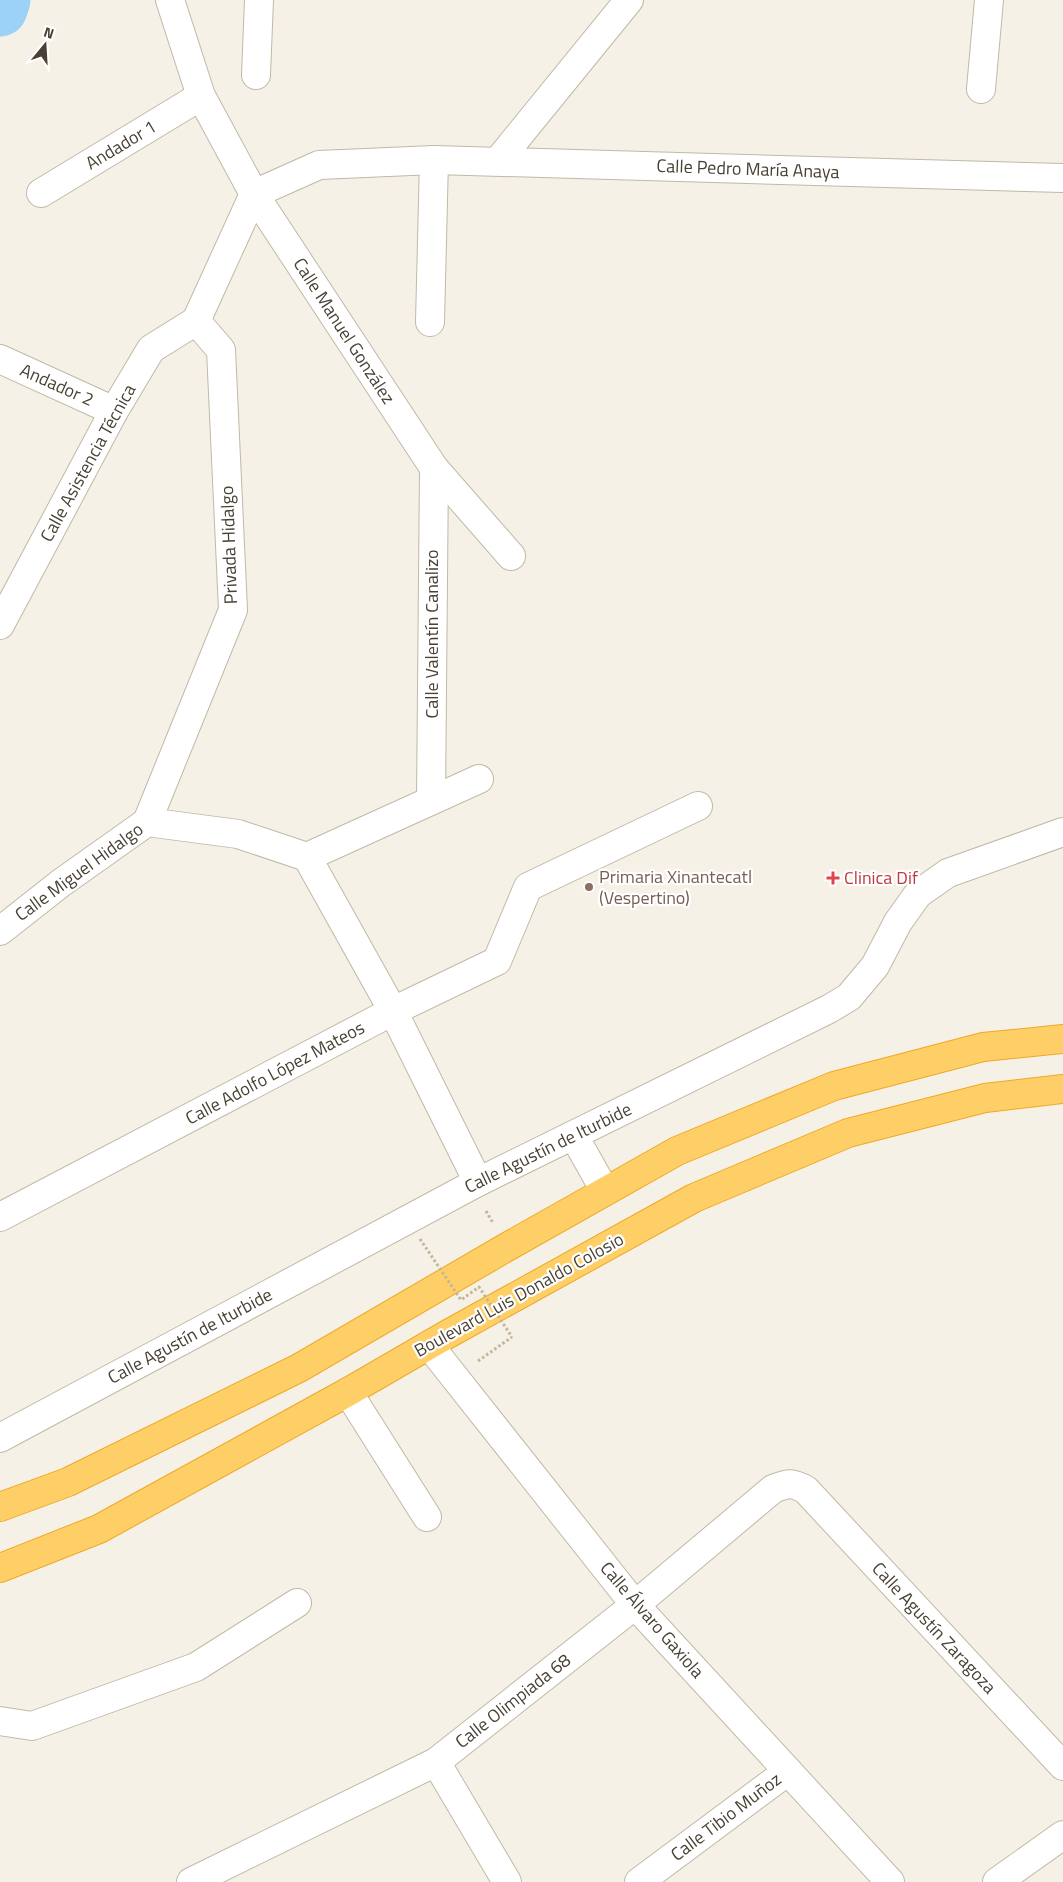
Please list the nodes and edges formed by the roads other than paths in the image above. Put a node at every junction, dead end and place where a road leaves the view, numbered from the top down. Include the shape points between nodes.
1 (170, 0) edge
2 (259, 0) edge
3 (629, 0) edge
4 (989, 0) edge
5 (256, 75) dead end
6 (980, 89) dead end
7 (201, 96) junction
8 (434, 160) junction
9 (498, 161) junction
10 (1063, 178) edge
11 (41, 193) dead end
12 (254, 194) junction
13 (196, 321) junction
14 (430, 322) dead end
15 (0, 359) edge
16 (114, 411) junction
17 (434, 468) junction
18 (511, 556) dead end
19 (10, 584) edge
20 (0, 625) edge
21 (479, 779) dead end
22 (431, 800) junction
23 (698, 806) dead end
24 (147, 822) junction
25 (1063, 832) edge
26 (307, 856) junction
27 (0, 931) edge
28 (392, 1011) junction
29 (1063, 1039) edge
30 (1063, 1089) edge
31 (574, 1136) junction
32 (478, 1182) junction
33 (605, 1191) junction
34 (0, 1218) edge
35 (429, 1345) junction
36 (348, 1392) junction
37 (0, 1438) edge
38 (806, 1490) joint
39 (0, 1507) edge
40 (427, 1517) dead end
41 (0, 1568) edge
42 (297, 1603) dead end
43 (634, 1605) junction
44 (0, 1722) edge
45 (436, 1762) junction
46 (1063, 1766) edge
47 (788, 1771) junction
48 (1063, 1836) edge
49 (191, 1882) edge
50 (507, 1882) edge
51 (639, 1882) edge
52 (890, 1882) edge
53 (997, 1882) edge

1 - 7 street, Calle Manuel González
2 - 5 street
3 - 9 street
4 - 6 street
7 - 11 street, Andador 1
7 - 12 street, Calle Manuel González
8 - 9 street, Calle Pedro María Anaya
8 - 12 street, Calle Pedro María Anaya via 319,165
8 - 14 street
9 - 10 street, Calle Pedro María Anaya
12 - 13 street
12 - 17 street, Calle Manuel González
13 - 16 street, Calle Asistencia Técnica via 151,349
13 - 24 street, Privada Hidalgo via 221,350 233,610
15 - 16 street, Andador 2
16 - 19 street, Calle Asistencia Técnica
17 - 18 street, Calle Manuel González
17 - 22 street, Calle Valentín Canalizo
19 - 20 street, Calle Asistencia Técnica
21 - 22 street
22 - 26 street
23 - 28 street, Calle Adolfo López Mateos via 528,886 497,961
24 - 26 street, Calle Miguel Hidalgo via 238,834
24 - 27 street, Calle Miguel Hidalgo
25 - 31 street, Calle Agustín de Iturbide via 948,873 918,894 898,922 875,966 849,997 830,1009
26 - 28 street
28 - 32 street
28 - 34 street, Calle Adolfo López Mateos
29 - 33 highway via 982,1047 834,1086 677,1151
30 - 35 highway, Boulevard Luis Donaldo Colosio via 985,1098 848,1133 694,1198
31 - 32 street, Calle Agustín de Iturbide
31 - 33 street
32 - 37 street, Calle Agustín de Iturbide
33 - 39 highway via 299,1368 68,1482
35 - 36 highway, Boulevard Luis Donaldo Colosio
35 - 43 street, Calle Álvaro Gaxiola
36 - 40 street
36 - 41 highway, Boulevard Luis Donaldo Colosio via 99,1529
38 - 43 street, Calle Olimpiada 68 via 795,1484 773,1489
38 - 46 street, Calle Agustín Zaragoza
42 - 44 street via 196,1667 32,1726
43 - 45 street, Calle Olimpiada 68
43 - 47 street, Calle Álvaro Gaxiola
45 - 49 street, Calle Olimpiada 68
45 - 50 street
47 - 51 street, Calle Tibio Muñoz
47 - 52 street, Calle Álvaro Gaxiola
48 - 53 street

